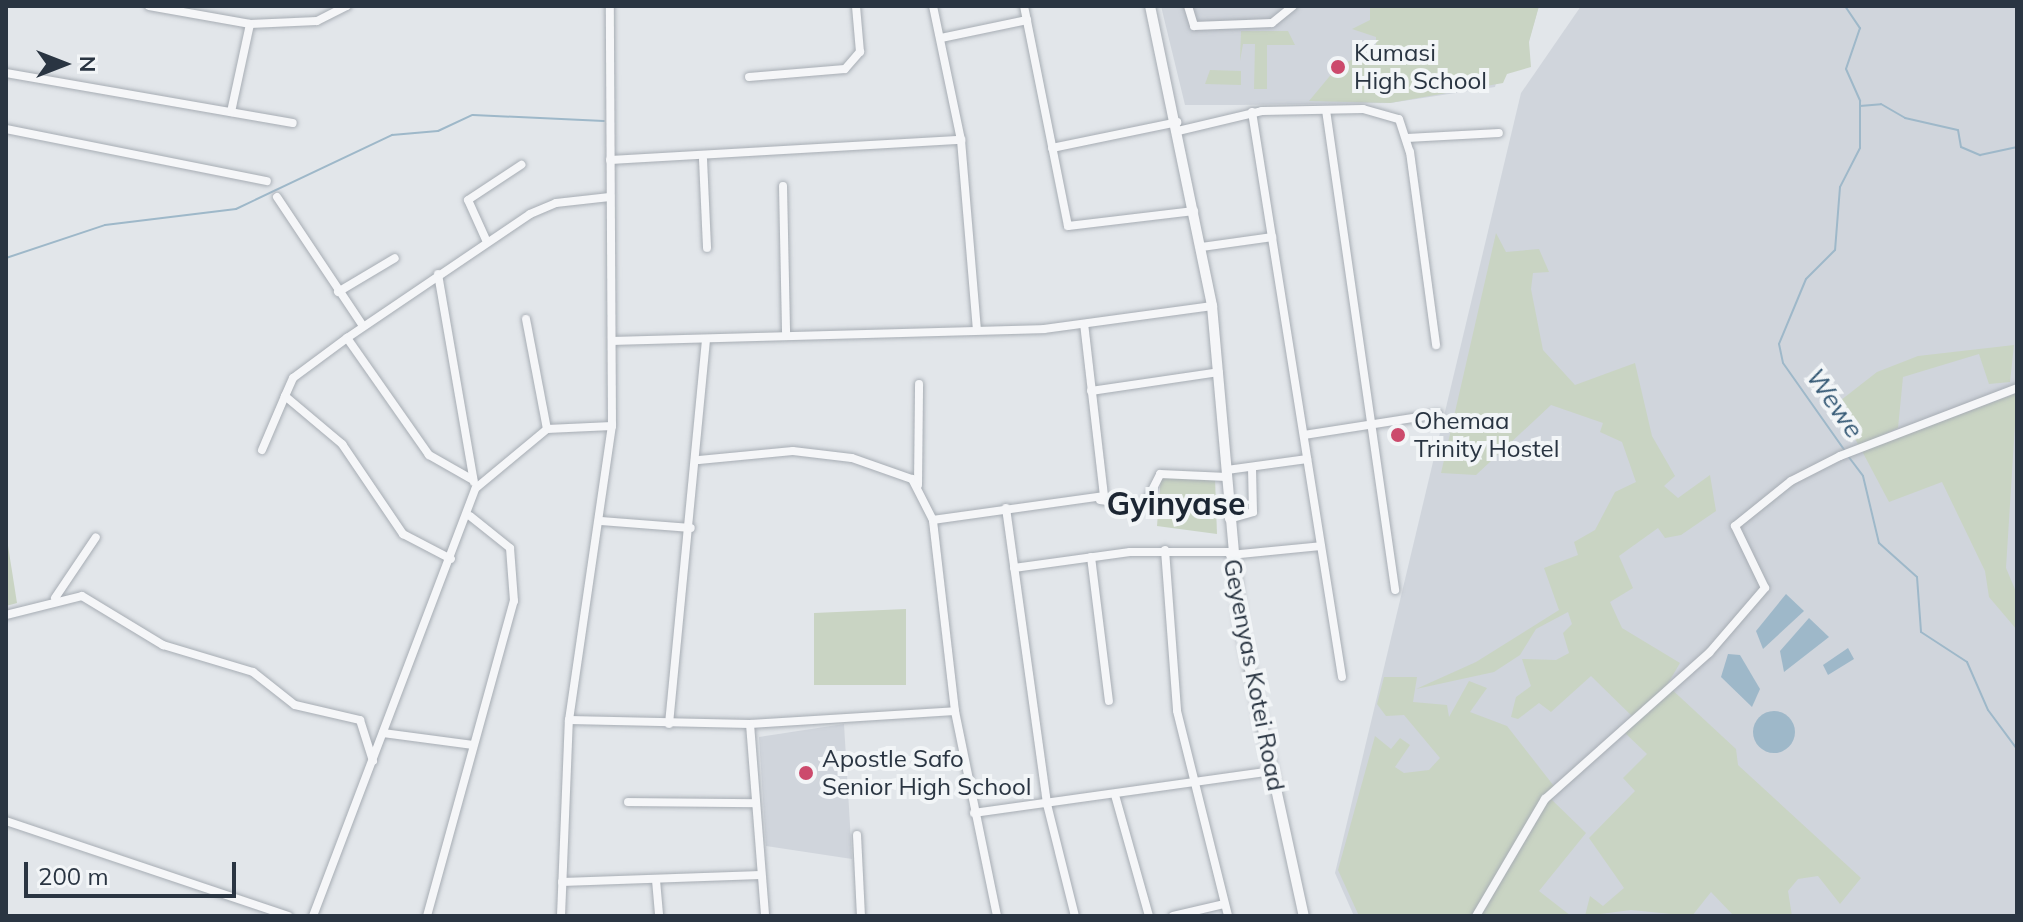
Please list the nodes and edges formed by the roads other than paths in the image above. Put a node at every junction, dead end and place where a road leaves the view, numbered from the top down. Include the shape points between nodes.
1 (149, 6) edge
2 (347, 6) edge
3 (610, 6) edge
4 (856, 6) edge
5 (933, 6) edge
6 (1024, 6) edge
7 (1150, 6) edge
8 (1188, 6) edge
9 (1293, 6) edge
10 (177, 8) edge
11 (1027, 20) junction
12 (250, 24) junction
13 (941, 38) junction
14 (6, 73) edge
15 (749, 77) dead end
16 (1326, 110) junction
17 (231, 112) junction
18 (1252, 112) junction
19 (293, 123) dead end
20 (1177, 126) junction
21 (6, 129) edge
22 (1499, 133) dead end
23 (1407, 138) junction
24 (961, 140) junction
25 (1052, 148) junction
26 (703, 159) junction
27 (610, 160) junction
28 (521, 165) dead end
29 (267, 181) dead end
30 (783, 186) dead end
31 (277, 197) dead end
32 (610, 197) junction
33 (1194, 211) junction
34 (1272, 237) junction
35 (487, 242) junction
36 (1202, 247) junction
37 (707, 248) dead end
38 (395, 258) dead end
39 (438, 274) junction
40 (338, 292) junction
41 (1212, 306) junction
42 (526, 319) dead end
43 (1084, 324) junction
44 (363, 326) junction
45 (977, 330) junction
46 (786, 334) junction
47 (347, 338) junction
48 (706, 340) junction
49 (615, 341) junction
50 (1436, 345) dead end
51 (1219, 372) junction
52 (919, 384) dead end
53 (2017, 388) edge
54 (1091, 391) junction
55 (285, 396) junction
56 (1438, 414) dead end
57 (1376, 424) junction
58 (612, 426) junction
59 (547, 429) junction
60 (1304, 435) junction
61 (262, 450) dead end
62 (1307, 459) junction
63 (699, 460) junction
64 (1252, 467) junction
65 (1227, 474) junction
66 (474, 484) junction
67 (918, 485) junction
68 (1100, 500) junction
69 (1006, 508) junction
70 (470, 516) junction
71 (1228, 519) junction
72 (933, 520) junction
73 (601, 521) junction
74 (691, 528) junction
75 (96, 537) dead end
76 (1321, 546) junction
77 (1165, 550) junction
78 (1230, 553) junction
79 (1091, 557) junction
80 (451, 559) junction
81 (1014, 568) junction
82 (1395, 590) dead end
83 (55, 598) junction
84 (6, 615) edge
85 (1342, 677) dead end
86 (1109, 701) dead end
87 (955, 711) junction
88 (569, 720) junction
89 (669, 724) junction
90 (750, 724) junction
91 (383, 733) junction
92 (473, 745) junction
93 (374, 762) junction
94 (1272, 771) junction
95 (1192, 777) junction
96 (1115, 795) junction
97 (628, 802) dead end
98 (755, 803) junction
99 (1047, 804) junction
100 (974, 813) junction
101 (6, 821) edge
102 (857, 835) dead end
103 (761, 875) junction
104 (656, 880) junction
105 (562, 882) junction
106 (1224, 904) junction
107 (288, 916) edge
108 (313, 916) edge
109 (427, 916) edge
110 (561, 916) edge
111 (659, 916) edge
112 (765, 916) edge
113 (861, 916) edge
114 (997, 916) edge
115 (1075, 916) edge
116 (1149, 916) edge
117 (1173, 916) edge
118 (1228, 916) edge
119 (1304, 916) edge
120 (1476, 916) edge

1 - 10 street
2 - 12 street via 317,21
3 - 27 street
4 - 15 street via 860,52 845,69
5 - 13 street
6 - 11 street
7 - 20 street, Geyenyas Kotei Road
8 - 9 street via 1194,26 1272,23
10 - 12 street
11 - 13 street
11 - 25 street
12 - 17 street
13 - 24 street
14 - 17 street
16 - 18 street
16 - 23 street via 1386,114 1399,119
16 - 57 street
17 - 19 street
18 - 20 street
18 - 34 street
20 - 25 street
20 - 33 street, Geyenyas Kotei Road
21 - 29 street
22 - 23 street
23 - 50 street
24 - 26 street
24 - 45 street
25 - 33 street via 1064,214 1075,230
26 - 27 street
26 - 37 street
27 - 32 street
28 - 35 street via 468,200
30 - 46 street
31 - 40 street
32 - 35 street via 556,203
32 - 49 street
33 - 36 street, Geyenyas Kotei Road
34 - 36 street
34 - 60 street
35 - 39 street
36 - 41 street, Geyenyas Kotei Road
38 - 40 street
39 - 44 street
39 - 66 street
40 - 44 street
41 - 43 street
41 - 51 street, Geyenyas Kotei Road
42 - 59 street
43 - 45 street
43 - 54 street
44 - 47 street
45 - 46 street
46 - 48 street
47 - 55 street via 293,378
47 - 66 street via 429,455
48 - 49 street
48 - 63 street
49 - 58 street
51 - 54 street
51 - 65 street, Geyenyas Kotei Road
52 - 67 street
53 - 120 street via 1844,454 1791,481 1735,526 1765,588 1709,653 1545,799
54 - 68 street
55 - 61 street
55 - 80 street via 342,444 403,534
56 - 57 street
57 - 60 street
57 - 82 street
58 - 59 street
58 - 73 street
59 - 66 street
60 - 62 street
62 - 64 street
62 - 76 street
63 - 67 street via 823,452 888,468
63 - 74 street
64 - 65 street
64 - 71 street via 1253,512
65 - 68 street via 1160,474 1144,506
65 - 71 street, Geyenyas Kotei Road
66 - 70 street
67 - 72 street
68 - 69 street
69 - 72 street
69 - 81 street
70 - 80 street
70 - 92 street via 503,539 515,570 514,601
71 - 78 street, Geyenyas Kotei Road
72 - 87 street
73 - 74 street
73 - 88 street
74 - 89 street
75 - 83 street
76 - 78 street
76 - 85 street
77 - 78 street
77 - 79 street
77 - 95 street via 1177,711
78 - 94 street, Geyenyas Kotei Road
79 - 81 street
79 - 86 street
80 - 91 street
81 - 99 street
83 - 84 street
83 - 93 street via 82,596 163,645 253,672 295,705 356,718 367,730
87 - 90 street
87 - 100 street
88 - 89 street
88 - 105 street
89 - 90 street
90 - 98 street
91 - 92 street
91 - 93 street
92 - 109 street
93 - 108 street
94 - 95 street
94 - 119 street, Geyenyas Kotei Road
95 - 96 street
95 - 106 street
96 - 99 street
96 - 116 street
97 - 98 street
98 - 103 street
99 - 100 street
99 - 115 street
100 - 114 street
101 - 107 street
102 - 113 street
103 - 104 street
103 - 112 street
104 - 105 street
104 - 111 street
105 - 110 street
106 - 117 street
106 - 118 street

